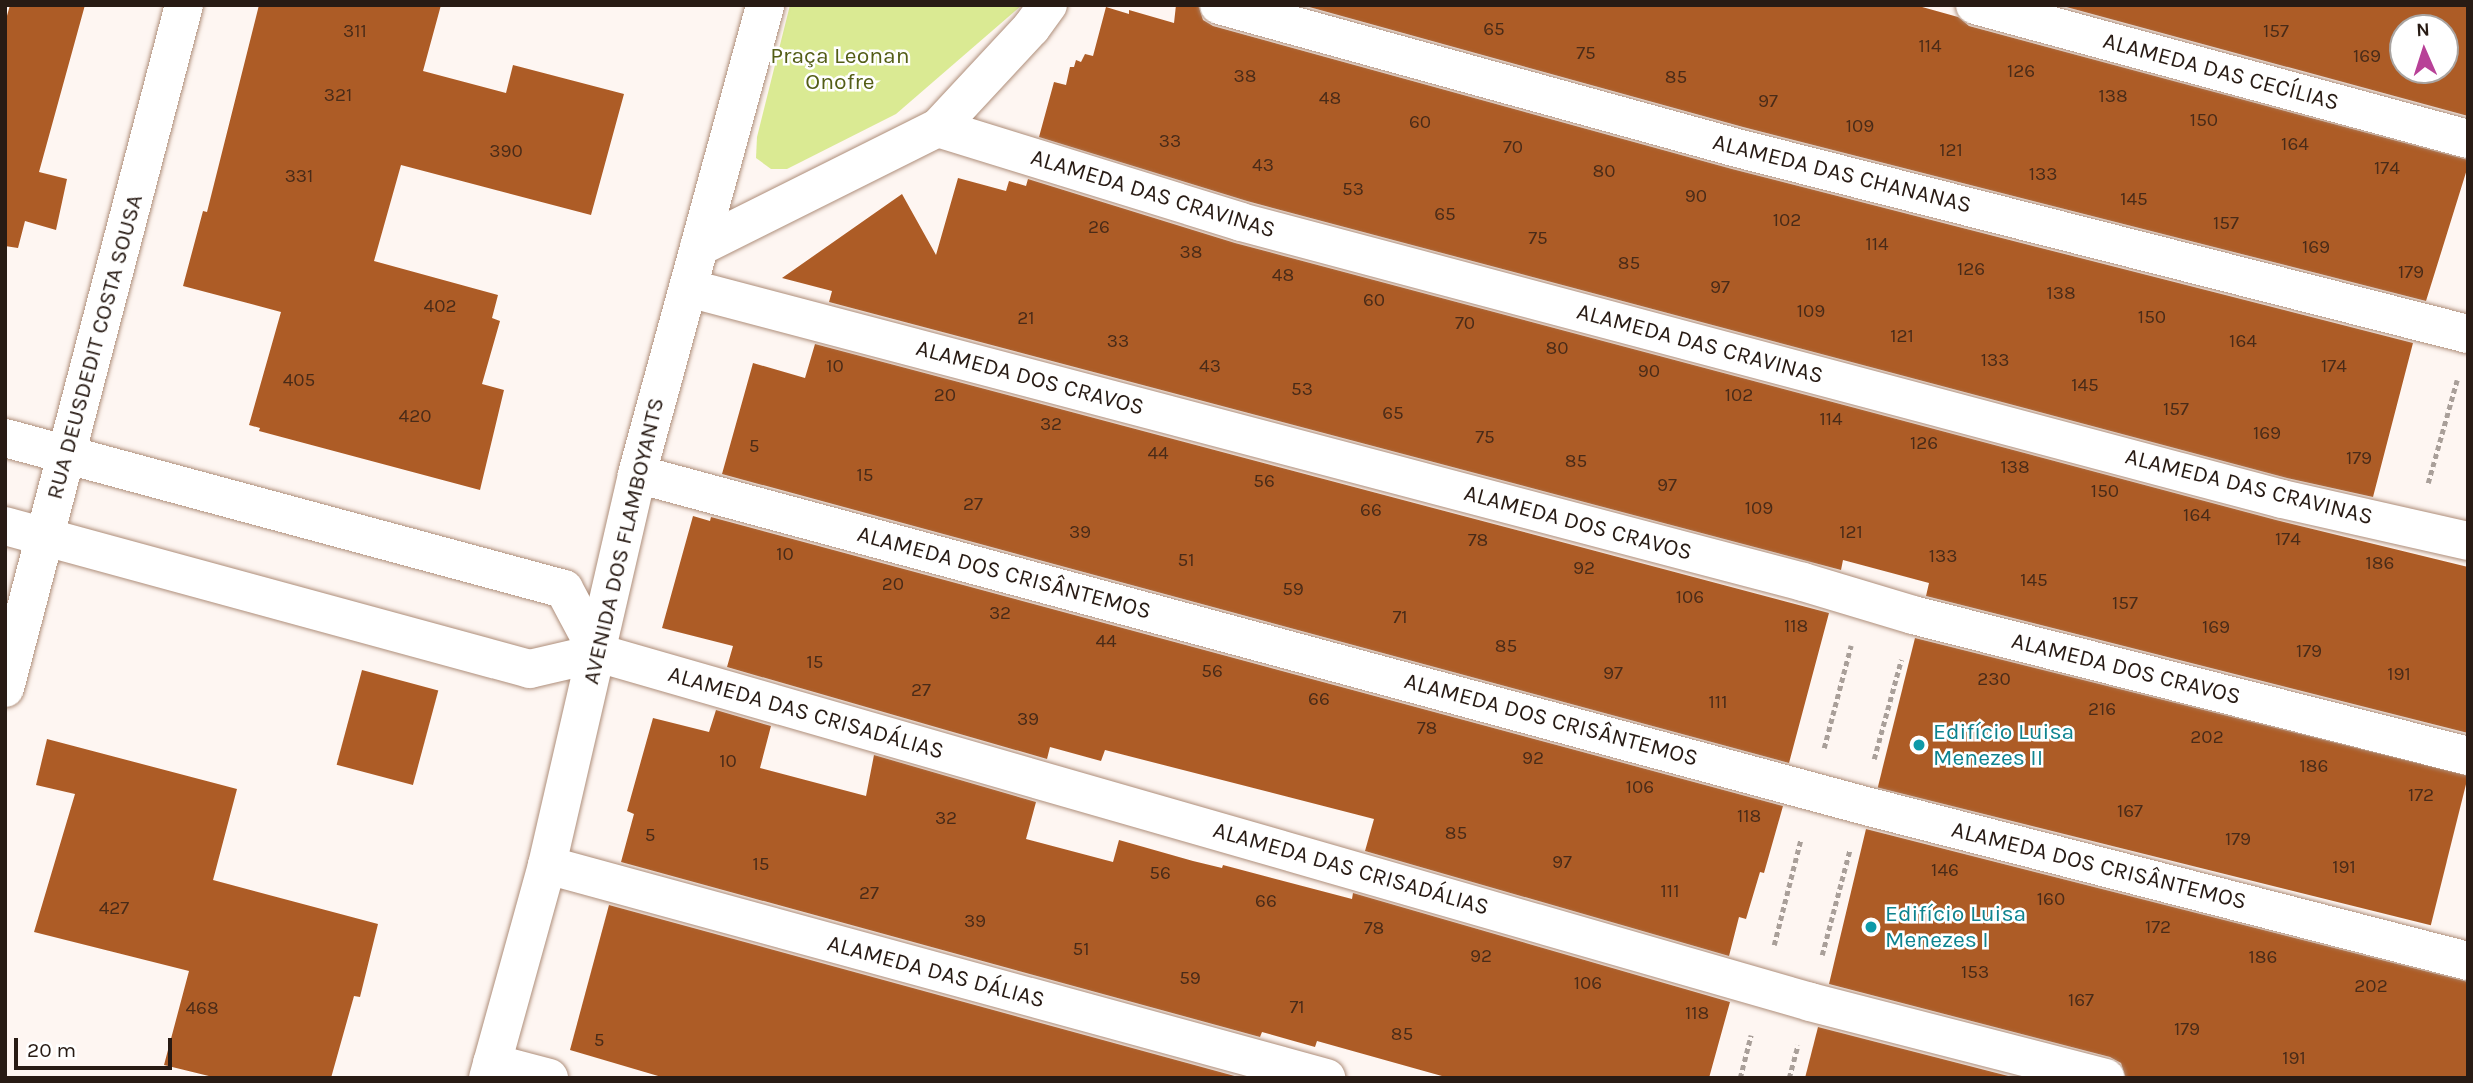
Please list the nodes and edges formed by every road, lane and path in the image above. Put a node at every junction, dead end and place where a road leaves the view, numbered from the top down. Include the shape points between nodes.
1 (184, 5) edge
2 (765, 5) edge
3 (1048, 5) edge
4 (1219, 5) edge
5 (1975, 5) edge
6 (937, 128) junction
7 (2468, 139) edge
8 (699, 247) junction
9 (688, 288) junction
10 (2464, 351) edge
11 (5, 438) edge
12 (68, 455) junction
13 (637, 474) junction
14 (5, 526) edge
15 (2415, 527) junction
16 (45, 536) junction
17 (2468, 541) edge
18 (598, 653) junction
19 (5, 688) edge
20 (2468, 756) edge
21 (547, 865) junction
22 (2468, 961) edge
23 (490, 1070) edge
24 (548, 1078) edge
25 (1326, 1078) edge
26 (2105, 1078) edge

1 - 12 street, RUA DEUSDEDIT COSTA SOUSA
2 - 8 street, AVENIDA DOS FLAMBOYANTS
3 - 6 street
4 - 10 street, ALAMEDA DAS CHANANAS
5 - 7 street, ALAMEDA DAS CECÍLIAS
6 - 8 street
6 - 15 street, ALAMEDA DAS CRAVINAS via 1254,226 2255,492
8 - 9 street, AVENIDA DOS FLAMBOYANTS
9 - 13 street, AVENIDA DOS FLAMBOYANTS
9 - 20 street, ALAMEDA DOS CRAVOS via 1803,582 1913,615
10 - 15 path
11 - 12 street
12 - 16 street, RUA DEUSDEDIT COSTA SOUSA
12 - 18 street via 564,589
13 - 18 street, AVENIDA DOS FLAMBOYANTS
13 - 22 street, ALAMEDA DOS CRISÂNTEMOS via 1862,805
14 - 16 street
15 - 17 street, ALAMEDA DAS CRAVINAS
16 - 18 street via 530,669
16 - 19 street, RUA DEUSDEDIT COSTA SOUSA
18 - 21 street, AVENIDA DOS FLAMBOYANTS
18 - 26 street, ALAMEDA DAS CRISADÁLIAS via 1810,1002
21 - 23 street, AVENIDA DOS FLAMBOYANTS
21 - 25 street, ALAMEDA DAS DÁLIAS
23 - 24 street

